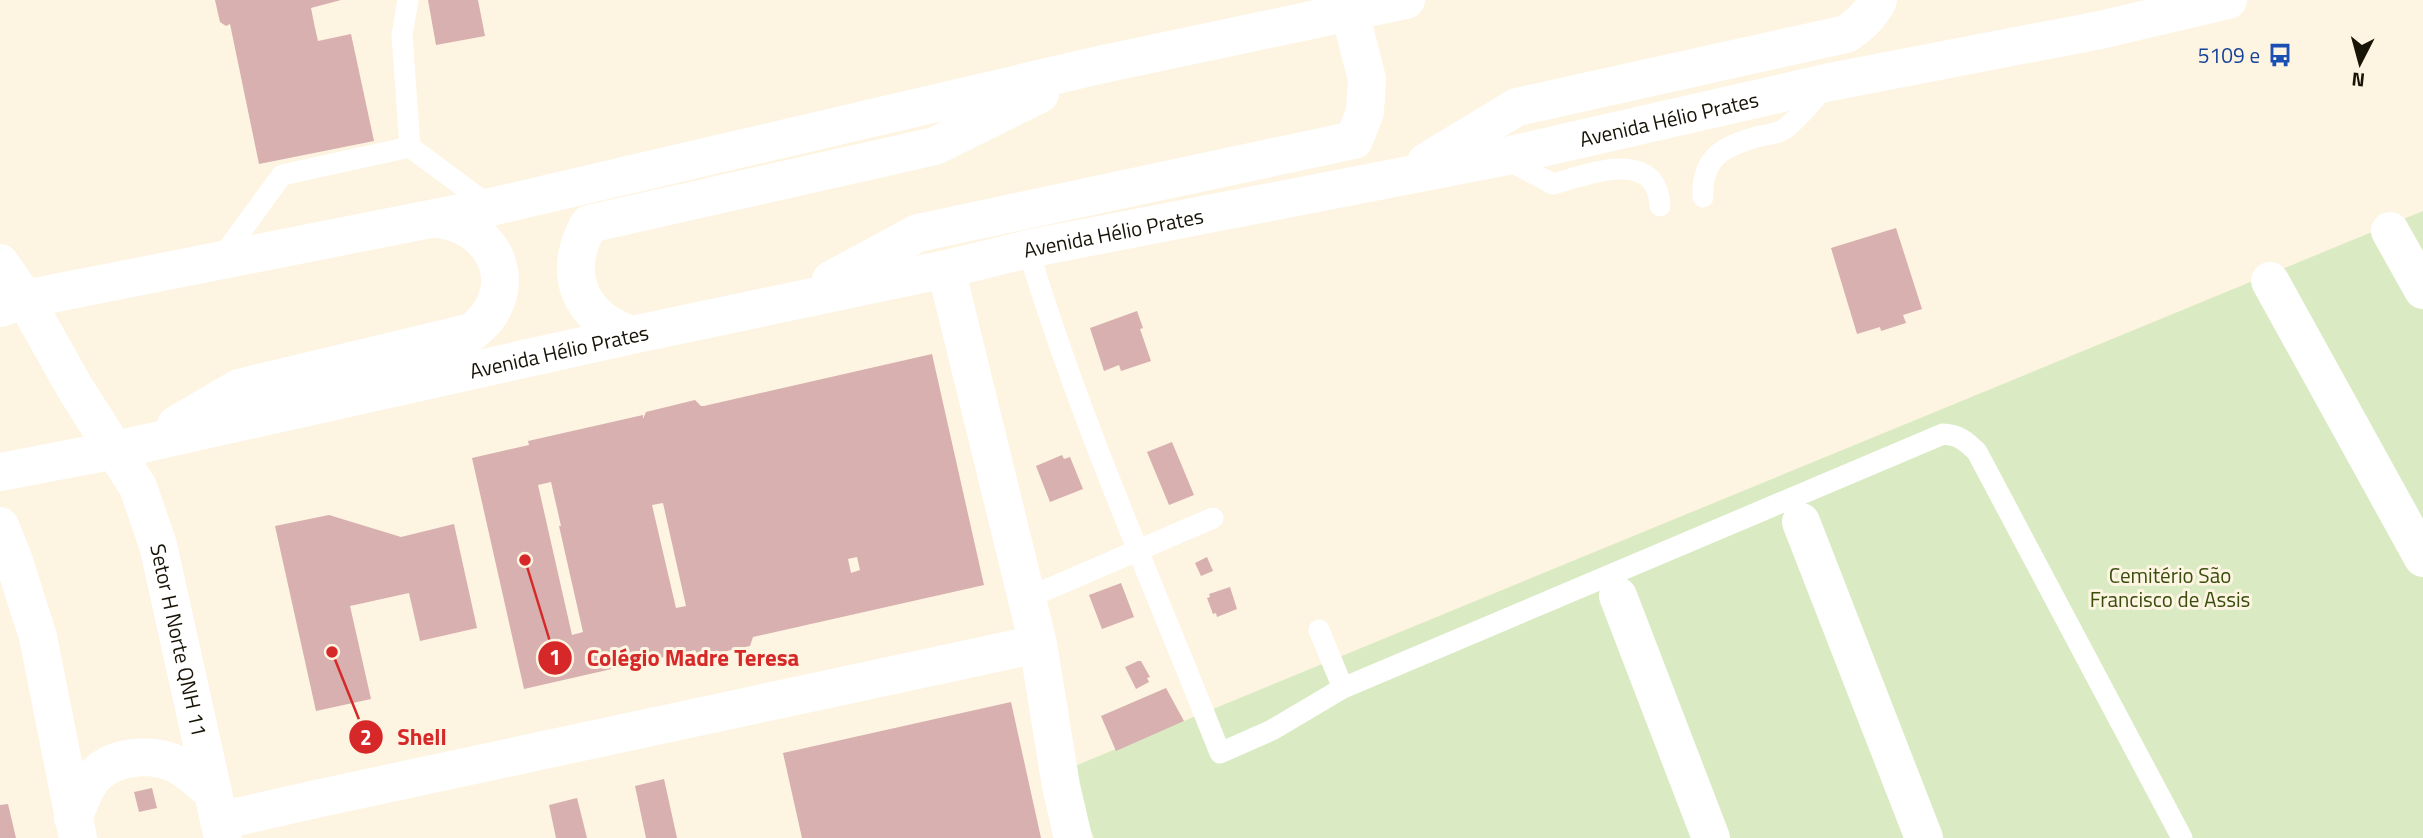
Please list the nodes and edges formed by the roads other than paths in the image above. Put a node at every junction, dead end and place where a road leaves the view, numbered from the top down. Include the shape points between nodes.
1 (408, 0) edge
2 (1406, 0) edge
3 (1878, 0) edge
4 (2228, 0) edge
5 (1350, 13) junction
6 (1099, 65) junction
7 (1830, 82) junction
8 (410, 147) junction
9 (1502, 157) junction
10 (1404, 176) junction
11 (1703, 197) dead end
12 (1660, 206) dead end
13 (491, 207) junction
14 (427, 220) junction
15 (2390, 232) dead end
16 (1028, 248) junction
17 (220, 261) junction
18 (0, 263) edge
19 (946, 269) junction
20 (2270, 281) dead end
21 (2423, 290) edge
22 (796, 299) junction
23 (13, 303) edge
24 (632, 335) junction
25 (130, 447) junction
26 (0, 472) edge
27 (1213, 518) dead end
28 (1801, 522) dead end
29 (0, 526) edge
30 (1138, 551) junction
31 (2423, 558) edge
32 (1618, 596) dead end
33 (1025, 599) junction
34 (1319, 631) dead end
35 (1038, 644) junction
36 (1343, 688) junction
37 (218, 817) edge
38 (76, 828) edge
39 (1073, 838) edge
40 (1711, 838) edge
41 (1924, 838) edge
42 (2182, 838) edge

1 - 8 lane via 402,35
2 - 5 main road
3 - 10 main road via 1861,24 1846,34 1517,107
4 - 7 main road, Avenida Hélio Prates via 2100,30
5 - 6 main road
5 - 22 main road via 1367,79 1365,113 1354,140 918,233
6 - 13 main road
6 - 24 main road via 935,146 589,224 576,253 577,284 597,317
7 - 9 main road, Avenida Hélio Prates
7 - 11 lane via 1782,131 1739,141 1719,153 1705,173
8 - 13 lane
8 - 17 lane via 282,175
9 - 10 main road, Avenida Hélio Prates
9 - 12 lane via 1553,184 1622,167 1636,170 1655,187
10 - 16 main road, Avenida Hélio Prates
13 - 14 main road
14 - 17 main road
14 - 25 main road via 443,219 466,227 494,256 499,289 490,313 472,332 239,388
15 - 21 main road
16 - 19 main road, Avenida Hélio Prates
16 - 30 lane via 1054,334
17 - 23 main road
18 - 23 main road, Setor H Norte QNH 11
19 - 22 main road, Avenida Hélio Prates
19 - 33 main road
20 - 31 main road
22 - 24 main road, Avenida Hélio Prates
23 - 25 main road, Setor H Norte QNH 11 via 75,388
24 - 25 main road, Avenida Hélio Prates
25 - 26 main road, Avenida Hélio Prates
25 - 37 main road, Setor H Norte QNH 11 via 158,545
27 - 30 lane
28 - 41 main road
29 - 38 main road via 38,637
30 - 33 lane
30 - 36 lane via 1220,753 1272,730
32 - 40 main road
33 - 35 main road
34 - 36 lane
35 - 37 main road
35 - 39 main road via 1060,786
36 - 42 lane via 1943,434 1956,435 1977,452
37 - 38 main road via 179,766 159,758 121,760 104,767 91,780

